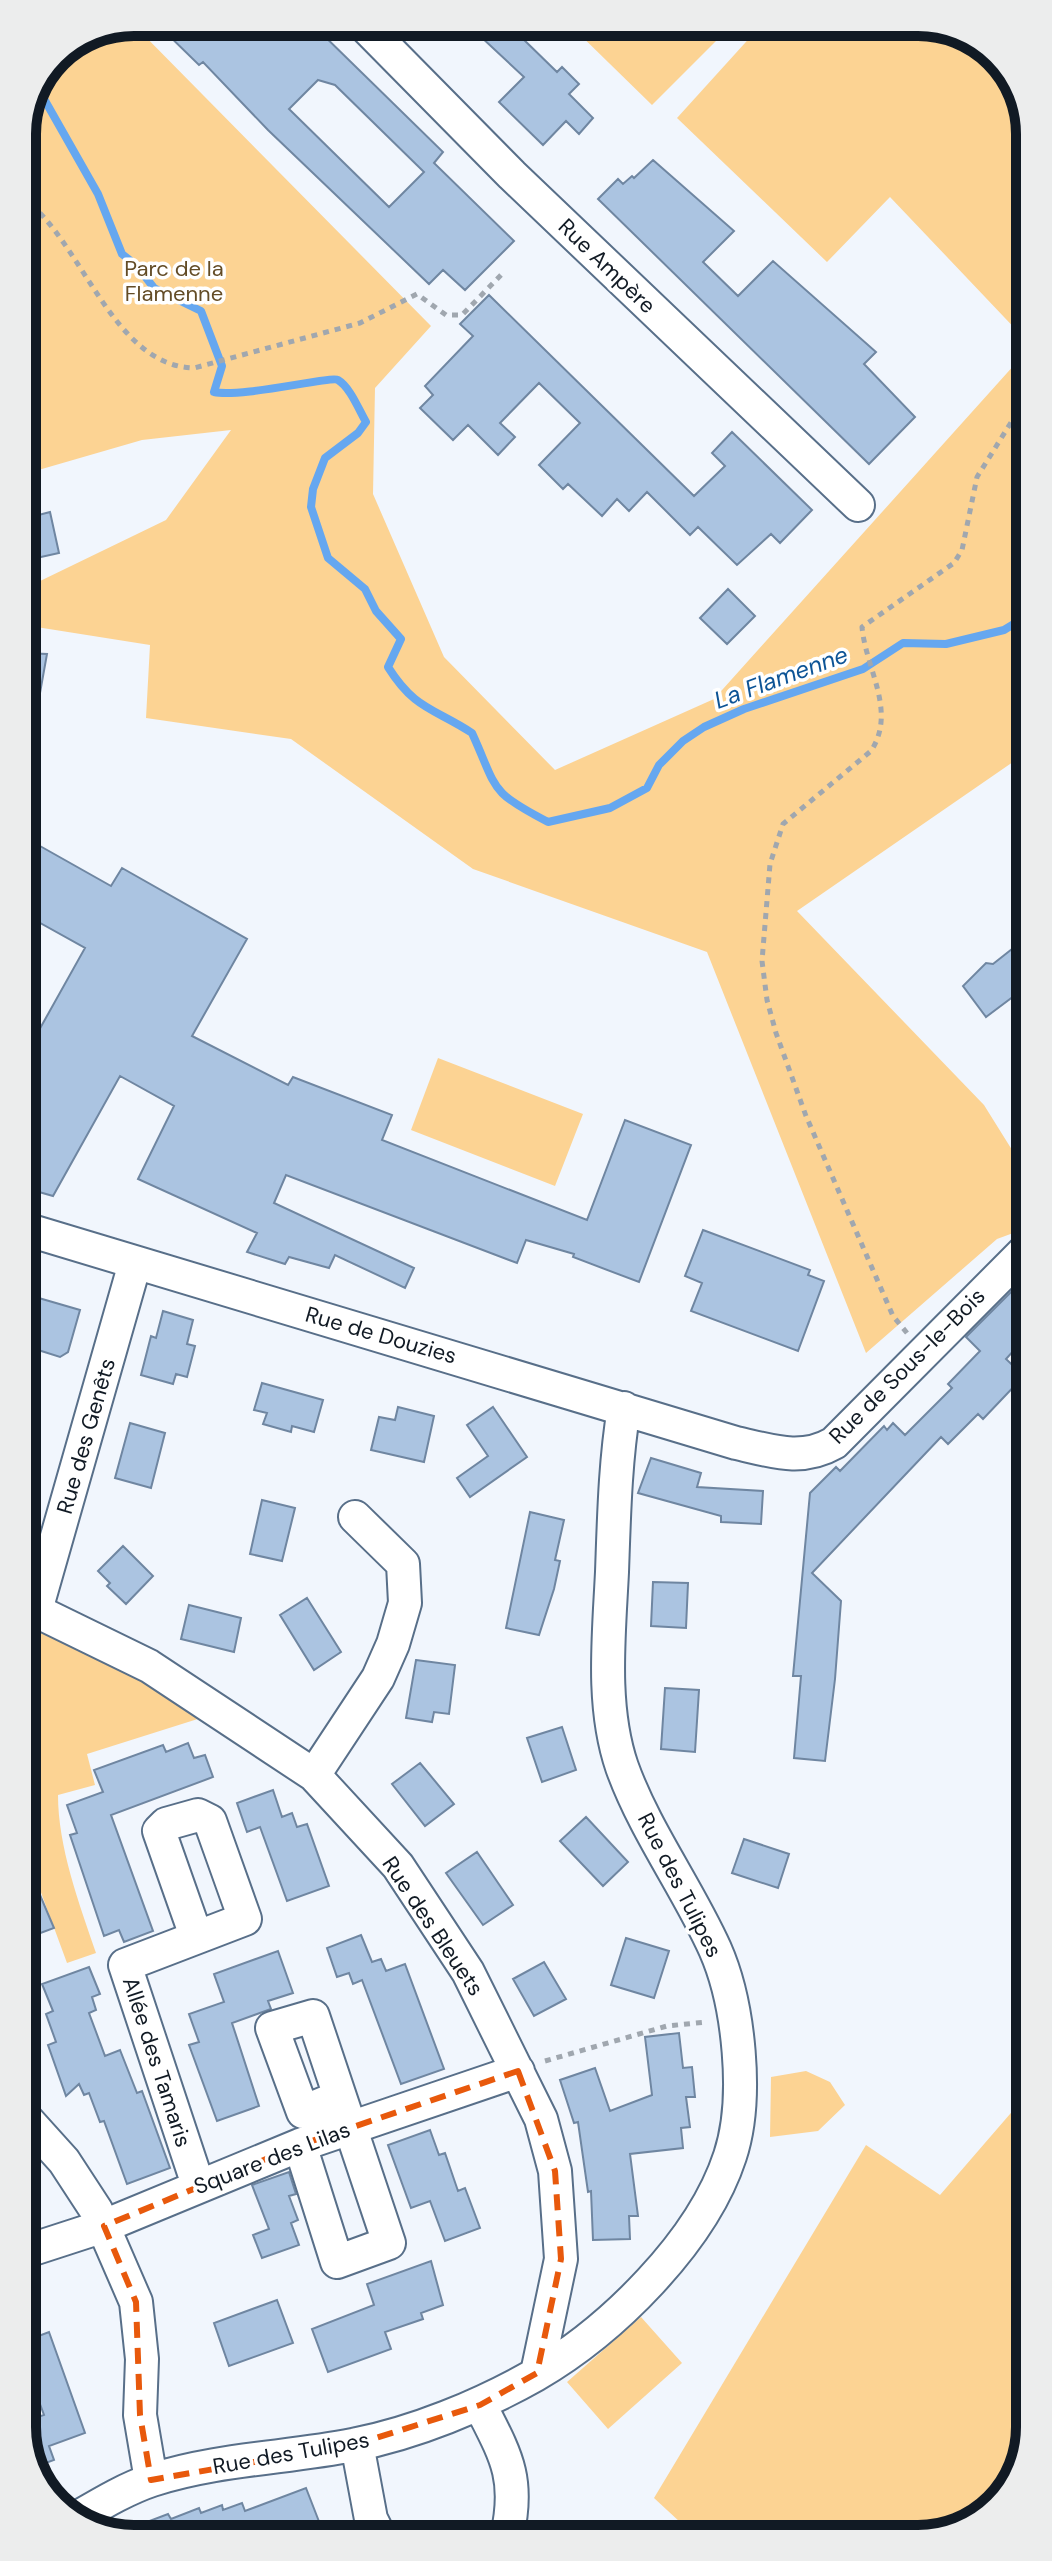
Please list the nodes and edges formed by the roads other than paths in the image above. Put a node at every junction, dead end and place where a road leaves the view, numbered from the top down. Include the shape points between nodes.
1 (375, 36) edge
2 (858, 505) dead end
3 (36, 1232) edge
4 (1016, 1262) edge
5 (135, 1263) junction
6 (624, 1408) junction
7 (736, 1443) joint
8 (355, 1517) dead end
9 (36, 1591) edge
10 (36, 1610) edge
11 (314, 1775) junction
12 (196, 1936) dead end
13 (518, 2071) junction
14 (339, 2097) dead end
15 (349, 2128) junction
16 (36, 2130) edge
17 (300, 2145) junction
18 (198, 2185) junction
19 (104, 2226) junction
20 (36, 2248) edge
21 (537, 2373) junction
22 (480, 2405) junction
23 (357, 2444) junction
24 (151, 2480) junction
25 (87, 2513) edge
26 (374, 2525) edge
27 (509, 2525) edge

1 - 2 street, Rue Ampère via 512,175
3 - 5 street, Rue de Douzies
4 - 7 street, Rue de Sous-le-Bois via 834,1443 799,1456
5 - 6 street, Rue de Douzies
5 - 9 street, Rue des Genêts
6 - 7 street, Rue de Douzies
6 - 21 street, Rue des Tulipes via 617,1452 608,1665 613,1723 622,1765 640,1807 716,1952 734,2020 740,2099 731,2155 709,2204 673,2253 623,2308 576,2349
8 - 11 street via 403,1564 405,1603 378,1678
10 - 11 street, Rue des Bleuets via 149,1666
11 - 13 street, Rue des Bleuets via 398,1866 468,1972
12 - 18 street, Allée des Tamaris via 125,1965
13 - 15 street, Square des Lilas
13 - 21 street, Rue des Bleuets via 541,2119 555,2171 560,2221 561,2259
14 - 15 street
15 - 17 street, Square des Lilas
15 - 17 street via 389,2243 337,2262
16 - 19 street via 64,2161
17 - 18 street, Square des Lilas
18 - 19 street, Square des Lilas
19 - 20 street, Square des Lilas
19 - 24 street via 136,2302 140,2415
21 - 22 street, Rue des Tulipes
22 - 23 street, Rue des Tulipes
22 - 27 street via 514,2480
23 - 24 street, Rue des Tulipes
23 - 26 street
24 - 25 street, Rue des Tulipes

